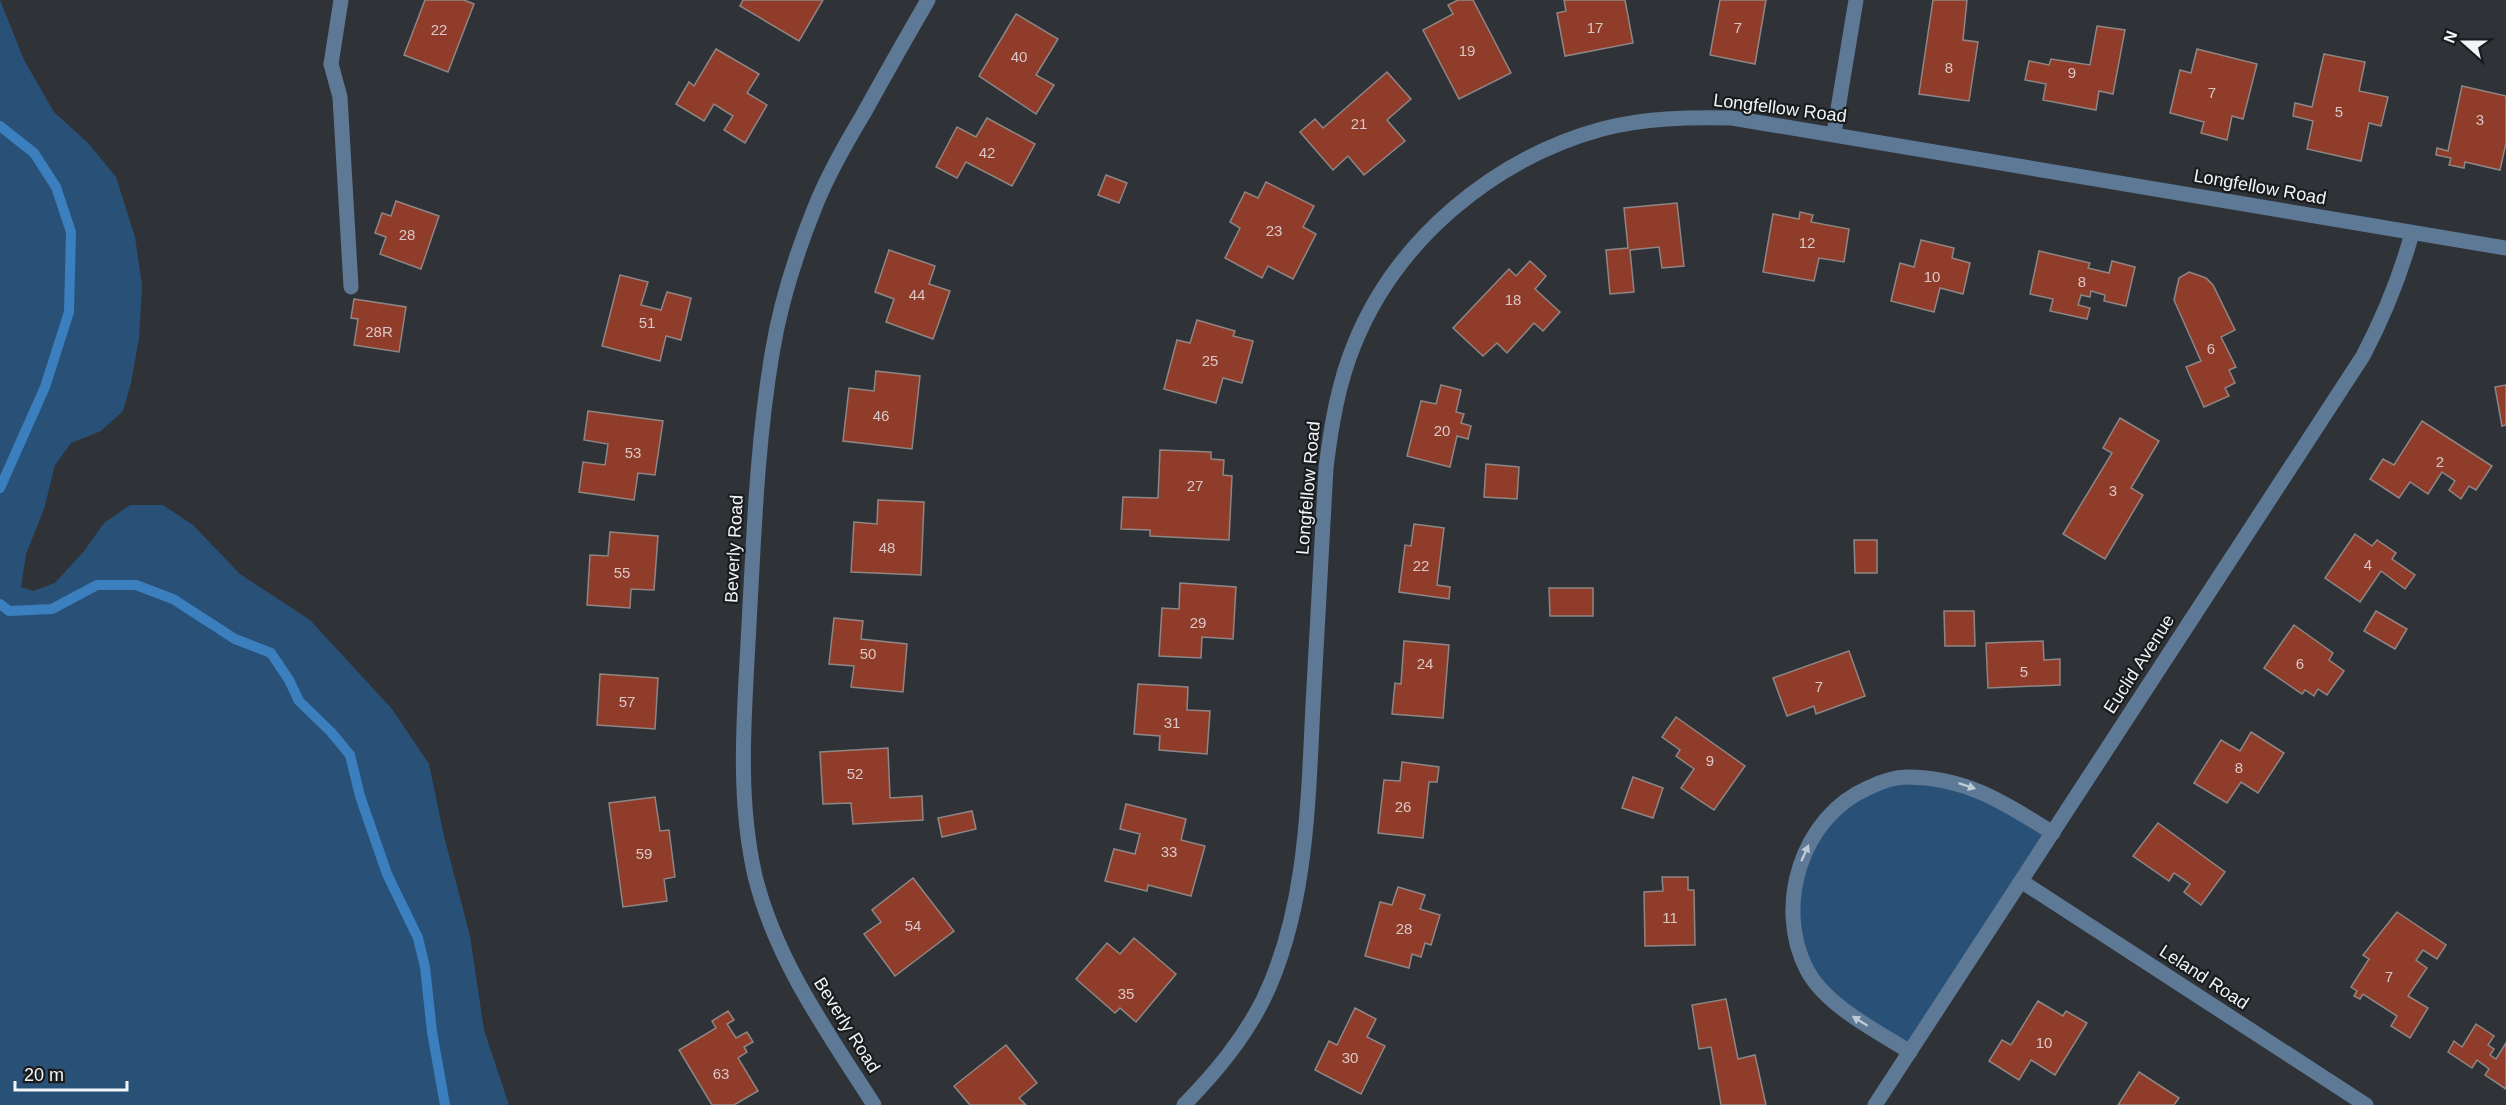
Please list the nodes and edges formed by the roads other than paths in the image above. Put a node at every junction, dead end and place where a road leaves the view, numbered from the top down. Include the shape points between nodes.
1 (341, 0) edge
2 (928, 0) edge
3 (1856, 0) edge
4 (1834, 133) junction
5 (2412, 233) junction
6 (2506, 248) edge
7 (351, 287) dead end
8 (2053, 833) junction
9 (2021, 881) junction
10 (1910, 1052) junction
11 (874, 1105) edge
12 (1184, 1105) edge
13 (1875, 1105) edge
14 (2366, 1105) edge

1 - 7 street via 331,63 340,97
2 - 11 street, Beverly Road via 837,160 816,205 783,301 772,352 759,459 743,743 748,832 755,876 768,918 802,990
3 - 4 street
4 - 5 street, Longfellow Road
4 - 12 street, Longfellow Road via 1732,118 1681,117 1601,129 1522,161 1484,184 1418,242 1389,278 1353,347 1331,429 1306,823 1291,914 1279,958 1258,1008 1216,1072
5 - 6 street, Longfellow Road
5 - 8 street, Euclid Avenue via 2392,296 2363,356
8 - 9 street, Euclid Avenue
10 -> 8 street via 1851,1015 1808,971 1797,942 1795,894 1803,855 1818,828 1836,806 1861,790 1904,777 1965,784 1996,797
9 - 10 street, Euclid Avenue
9 - 14 street, Leland Road
10 - 13 street, Euclid Avenue

